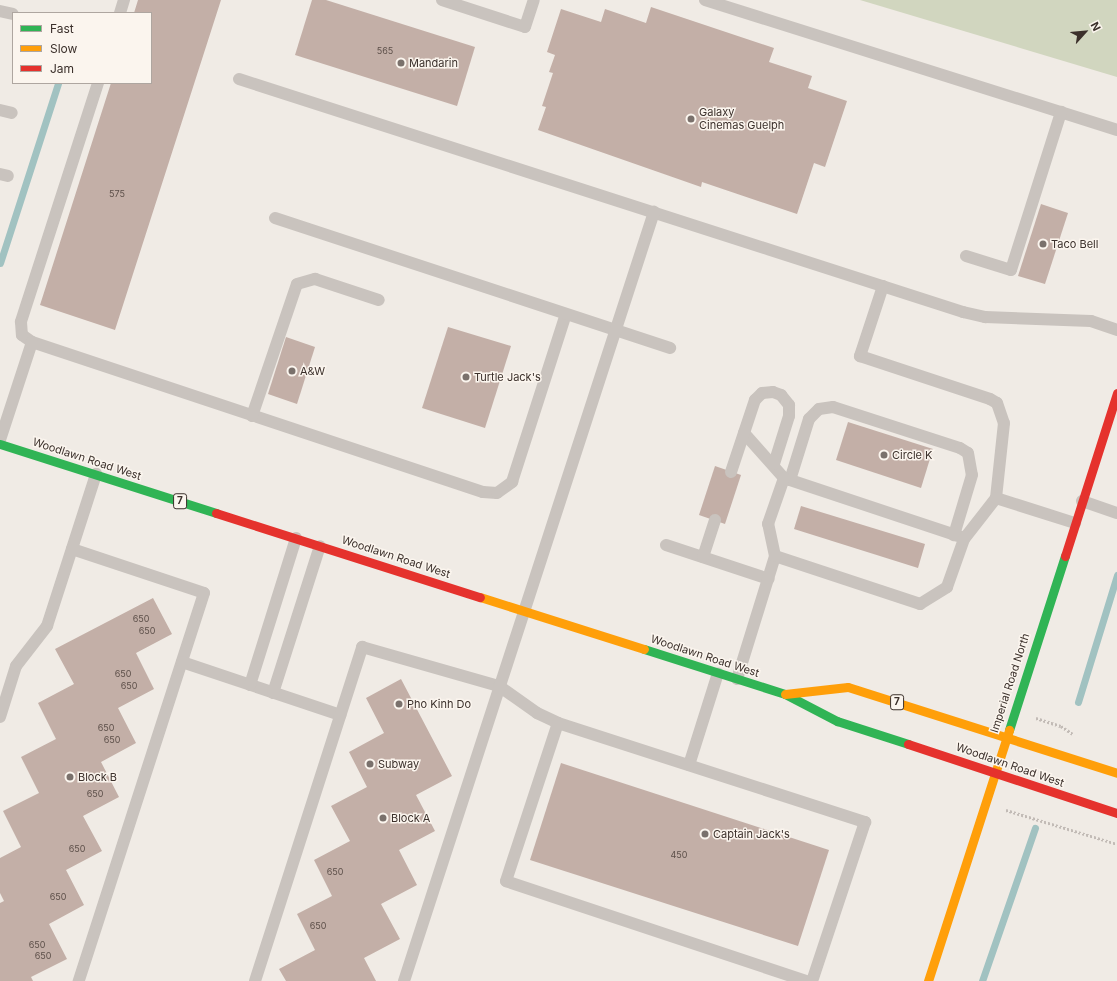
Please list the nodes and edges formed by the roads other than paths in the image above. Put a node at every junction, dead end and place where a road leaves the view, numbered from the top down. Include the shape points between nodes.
1 (124, 0) edge
2 (442, 0) edge
3 (534, 0) edge
4 (705, 0) edge
5 (0, 11) edge
6 (120, 12) edge
7 (12, 14) edge
8 (239, 79) dead end
9 (98, 84) edge
10 (0, 110) edge
11 (1061, 112) junction
12 (12, 113) dead end
13 (1117, 130) edge
14 (654, 212) junction
15 (275, 218) dead end
16 (966, 256) dead end
17 (883, 286) junction
18 (379, 300) dead end
19 (566, 314) junction
20 (615, 330) junction
21 (1117, 330) edge
22 (32, 342) junction
23 (670, 348) dead end
24 (1117, 393) edge
25 (252, 416) junction
26 (744, 433) junction
27 (0, 440) edge
28 (0, 444) edge
29 (774, 464) junction
30 (731, 472) dead end
31 (96, 474) junction
32 (787, 479) junction
33 (996, 498) junction
34 (1082, 501) junction
35 (1117, 513) edge
36 (715, 520) dead end
37 (1075, 523) junction
38 (959, 537) junction
39 (296, 538) junction
40 (666, 545) dead end
41 (320, 546) junction
42 (72, 549) junction
43 (775, 556) junction
44 (703, 557) junction
45 (769, 579) junction
46 (524, 610) junction
47 (182, 662) junction
48 (718, 673) junction
49 (737, 679) junction
50 (250, 685) junction
51 (499, 686) junction
52 (274, 693) junction
53 (785, 694) junction
54 (340, 716) junction
55 (0, 717) edge
56 (558, 723) junction
57 (1006, 735) junction
58 (689, 765) junction
59 (994, 773) junction
60 (1117, 773) edge
61 (1117, 813) edge
62 (79, 981) edge
63 (255, 981) edge
64 (404, 981) edge
65 (806, 981) edge
66 (812, 981) edge
67 (928, 981) edge

1 - 6 lane
2 - 3 lane via 525,26
4 - 11 lane
5 - 7 lane
8 - 14 lane
9 - 22 lane via 21,322 22,335
10 - 12 lane
11 - 13 lane
11 - 16 lane via 1011,270
14 - 17 lane
14 - 20 lane
15 - 19 lane
17 - 21 lane via 985,317 1091,321
17 - 33 lane via 860,356 990,399 997,404 1004,423
18 - 25 lane via 315,279 297,284
19 - 20 lane
19 - 25 lane via 512,482 497,492 483,492
20 - 23 lane
20 - 46 lane
22 - 25 lane
22 - 27 lane
24 - 34 main road, Imperial Road North
26 - 29 lane
26 - 29 lane via 755,400 762,393 773,392 781,395 789,405 789,416
26 - 30 lane
28 - 31 main road, Woodlawn Road West / 7
29 - 32 lane
31 - 39 main road, Woodlawn Road West / 7
31 - 42 lane
32 - 38 lane
32 - 38 lane via 810,419 819,409 833,407 960,448 968,453 972,474
32 - 43 lane via 768,524
33 - 37 lane
33 - 38 lane
34 - 35 lane
34 - 37 main road, Imperial Road North
36 - 44 lane
37 - 57 main road, Imperial Road North
38 - 43 lane via 947,587 920,604
39 - 41 main road, Woodlawn Road West / 7
39 - 50 lane
40 - 44 lane
41 - 46 main road, Woodlawn Road West / 7
41 - 52 lane
42 - 47 lane via 204,592
42 - 55 lane via 47,626 16,666
43 - 45 lane
44 - 45 lane
45 - 49 lane
46 - 48 main road, Woodlawn Road West / 7
46 - 51 lane
47 - 50 lane
47 - 62 lane
48 - 49 main road, Woodlawn Road West / 7
48 - 58 lane
49 - 53 main road, Woodlawn Road West / 7
50 - 52 lane
51 - 54 lane via 362,647
51 - 56 lane via 537,713
51 - 64 lane
52 - 54 lane
53 - 57 main road, Woodlawn Road West / 7 via 848,687
53 - 59 main road, Woodlawn Road West / 7 via 837,720
54 - 63 lane
56 - 58 lane
56 - 65 lane via 506,881
57 - 59 main road, Imperial Road North
57 - 60 main road, Woodlawn Road West / 7
58 - 66 lane via 865,822
59 - 61 main road, Woodlawn Road West / 7
59 - 67 main road, Imperial Road North

